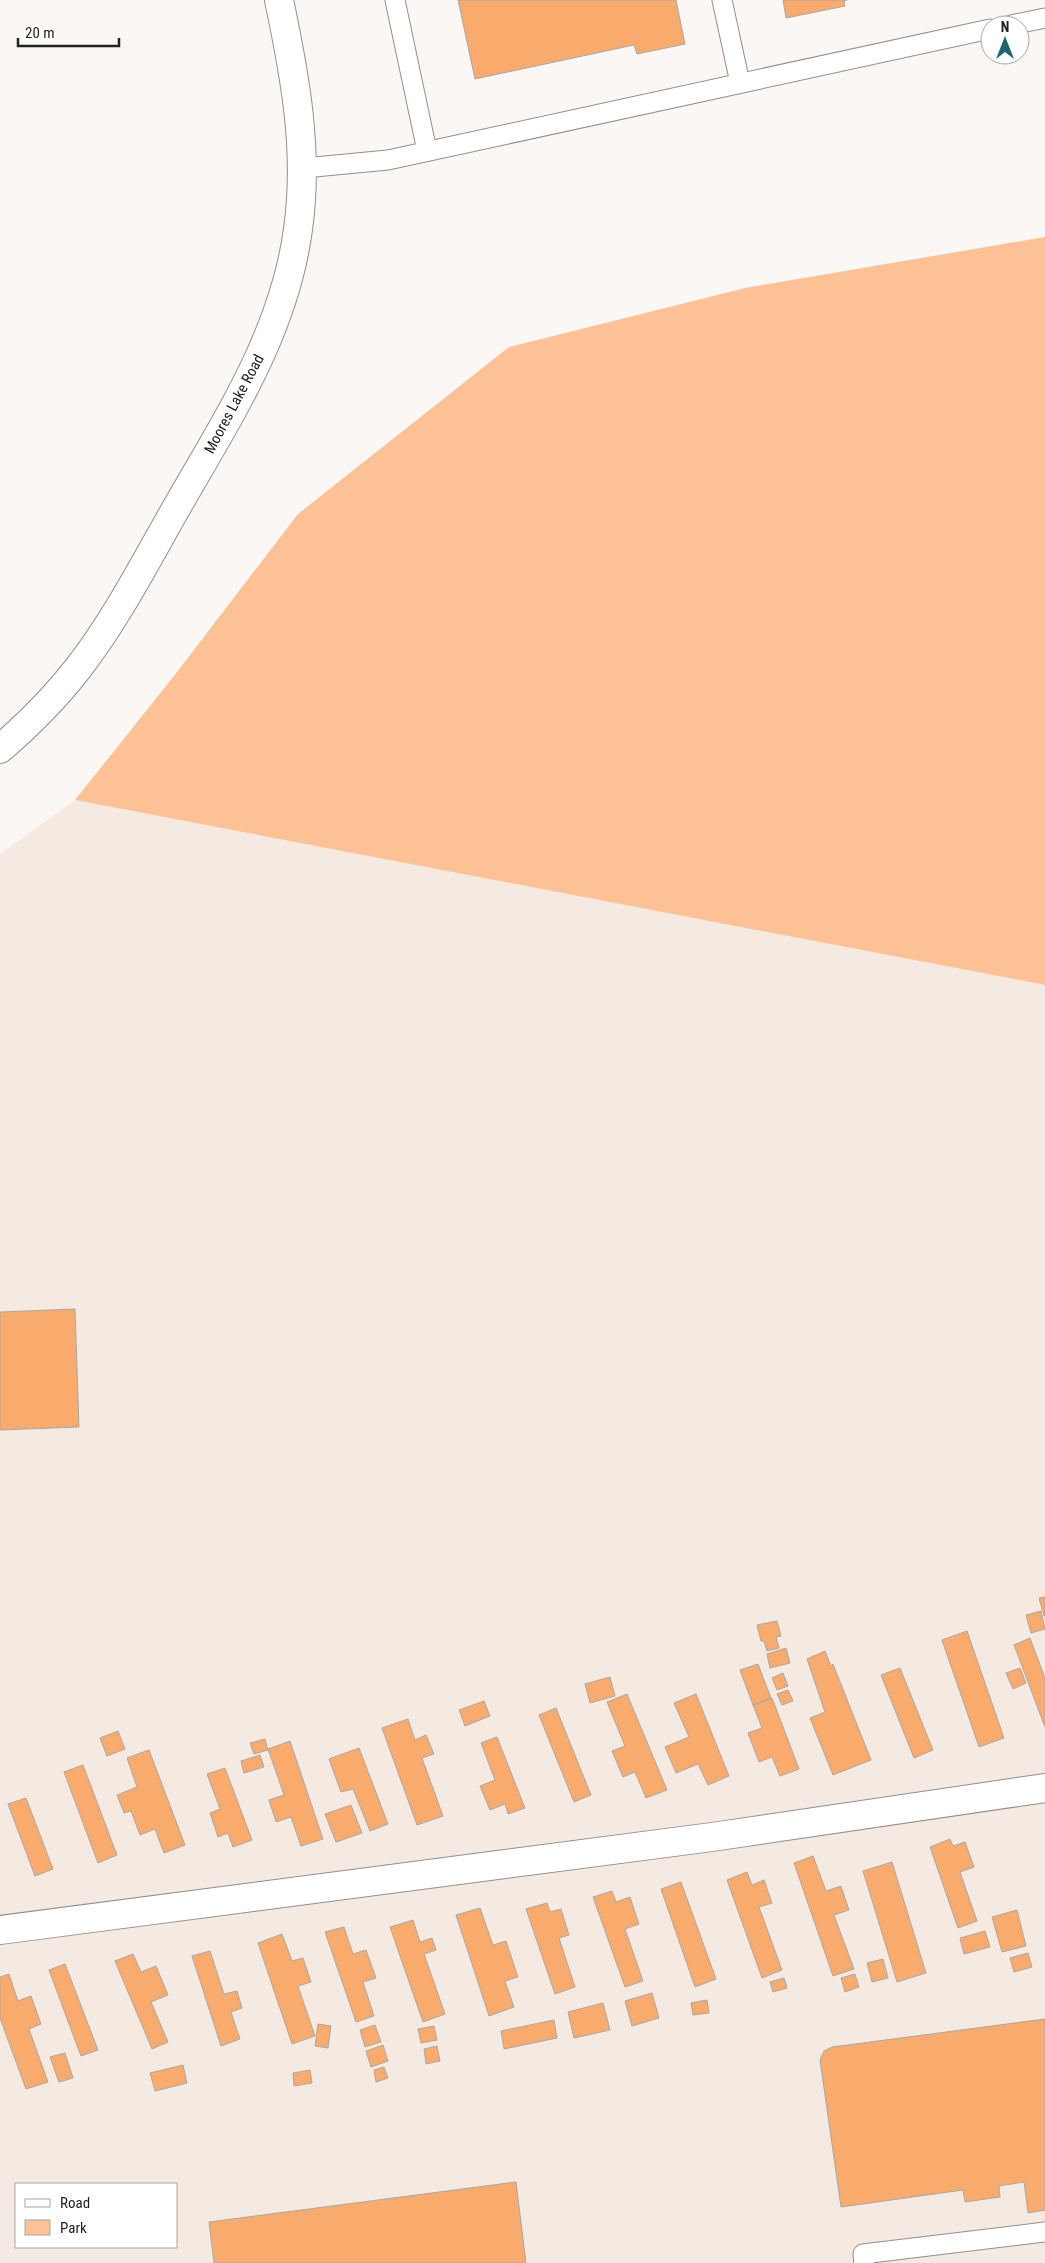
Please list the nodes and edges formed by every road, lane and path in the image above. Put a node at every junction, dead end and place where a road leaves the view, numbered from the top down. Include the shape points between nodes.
1 (279, 0) edge
2 (395, 0) edge
3 (722, 0) edge
4 (1045, 18) edge
5 (1030, 21) edge
6 (980, 31) edge
7 (740, 82) junction
8 (427, 151) junction
9 (304, 168) junction
10 (0, 748) edge
11 (1045, 1788) edge
12 (0, 1930) edge
13 (1045, 2232) edge
14 (864, 2263) edge

1 - 9 street, Moores Lake Road via 294,73
2 - 8 lane
3 - 7 lane
4 - 5 lane
6 - 7 lane
7 - 8 lane
8 - 9 lane via 352,165
9 - 10 street, Moores Lake Road via 298,230 288,281 253,372 106,628 49,702
11 - 12 street via 702,1838
13 - 14 lane via 863,2254

